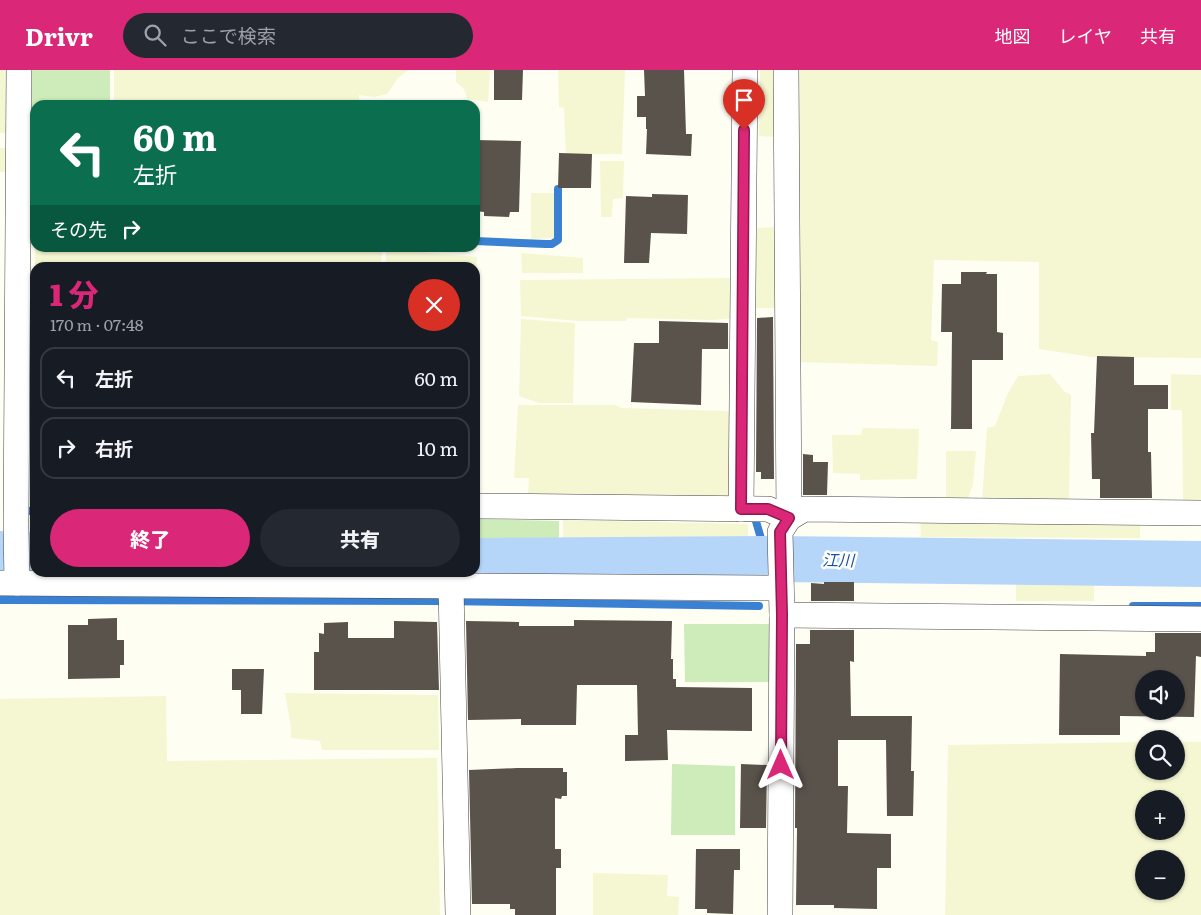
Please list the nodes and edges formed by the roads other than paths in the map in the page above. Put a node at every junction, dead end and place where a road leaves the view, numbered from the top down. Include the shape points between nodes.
1 (20, 70) edge
2 (745, 70) edge
3 (786, 70) edge
4 (25, 500) edge
5 (480, 506) edge
6 (750, 509) junction
7 (1201, 513) edge
8 (785, 525) junction
9 (781, 581) junction
10 (9, 583) edge
11 (451, 597) junction
12 (782, 615) junction
13 (1201, 619) edge
14 (458, 915) edge
15 (780, 915) edge

1 - 4 street
2 - 6 street
3 - 8 street
4 - 10 street via 16,525
5 - 6 street
6 - 8 street via 768,509
7 - 8 street via 804,509
8 - 9 street
9 - 11 street
9 - 12 street
10 - 11 street
11 - 14 street
12 - 13 street
12 - 15 street

